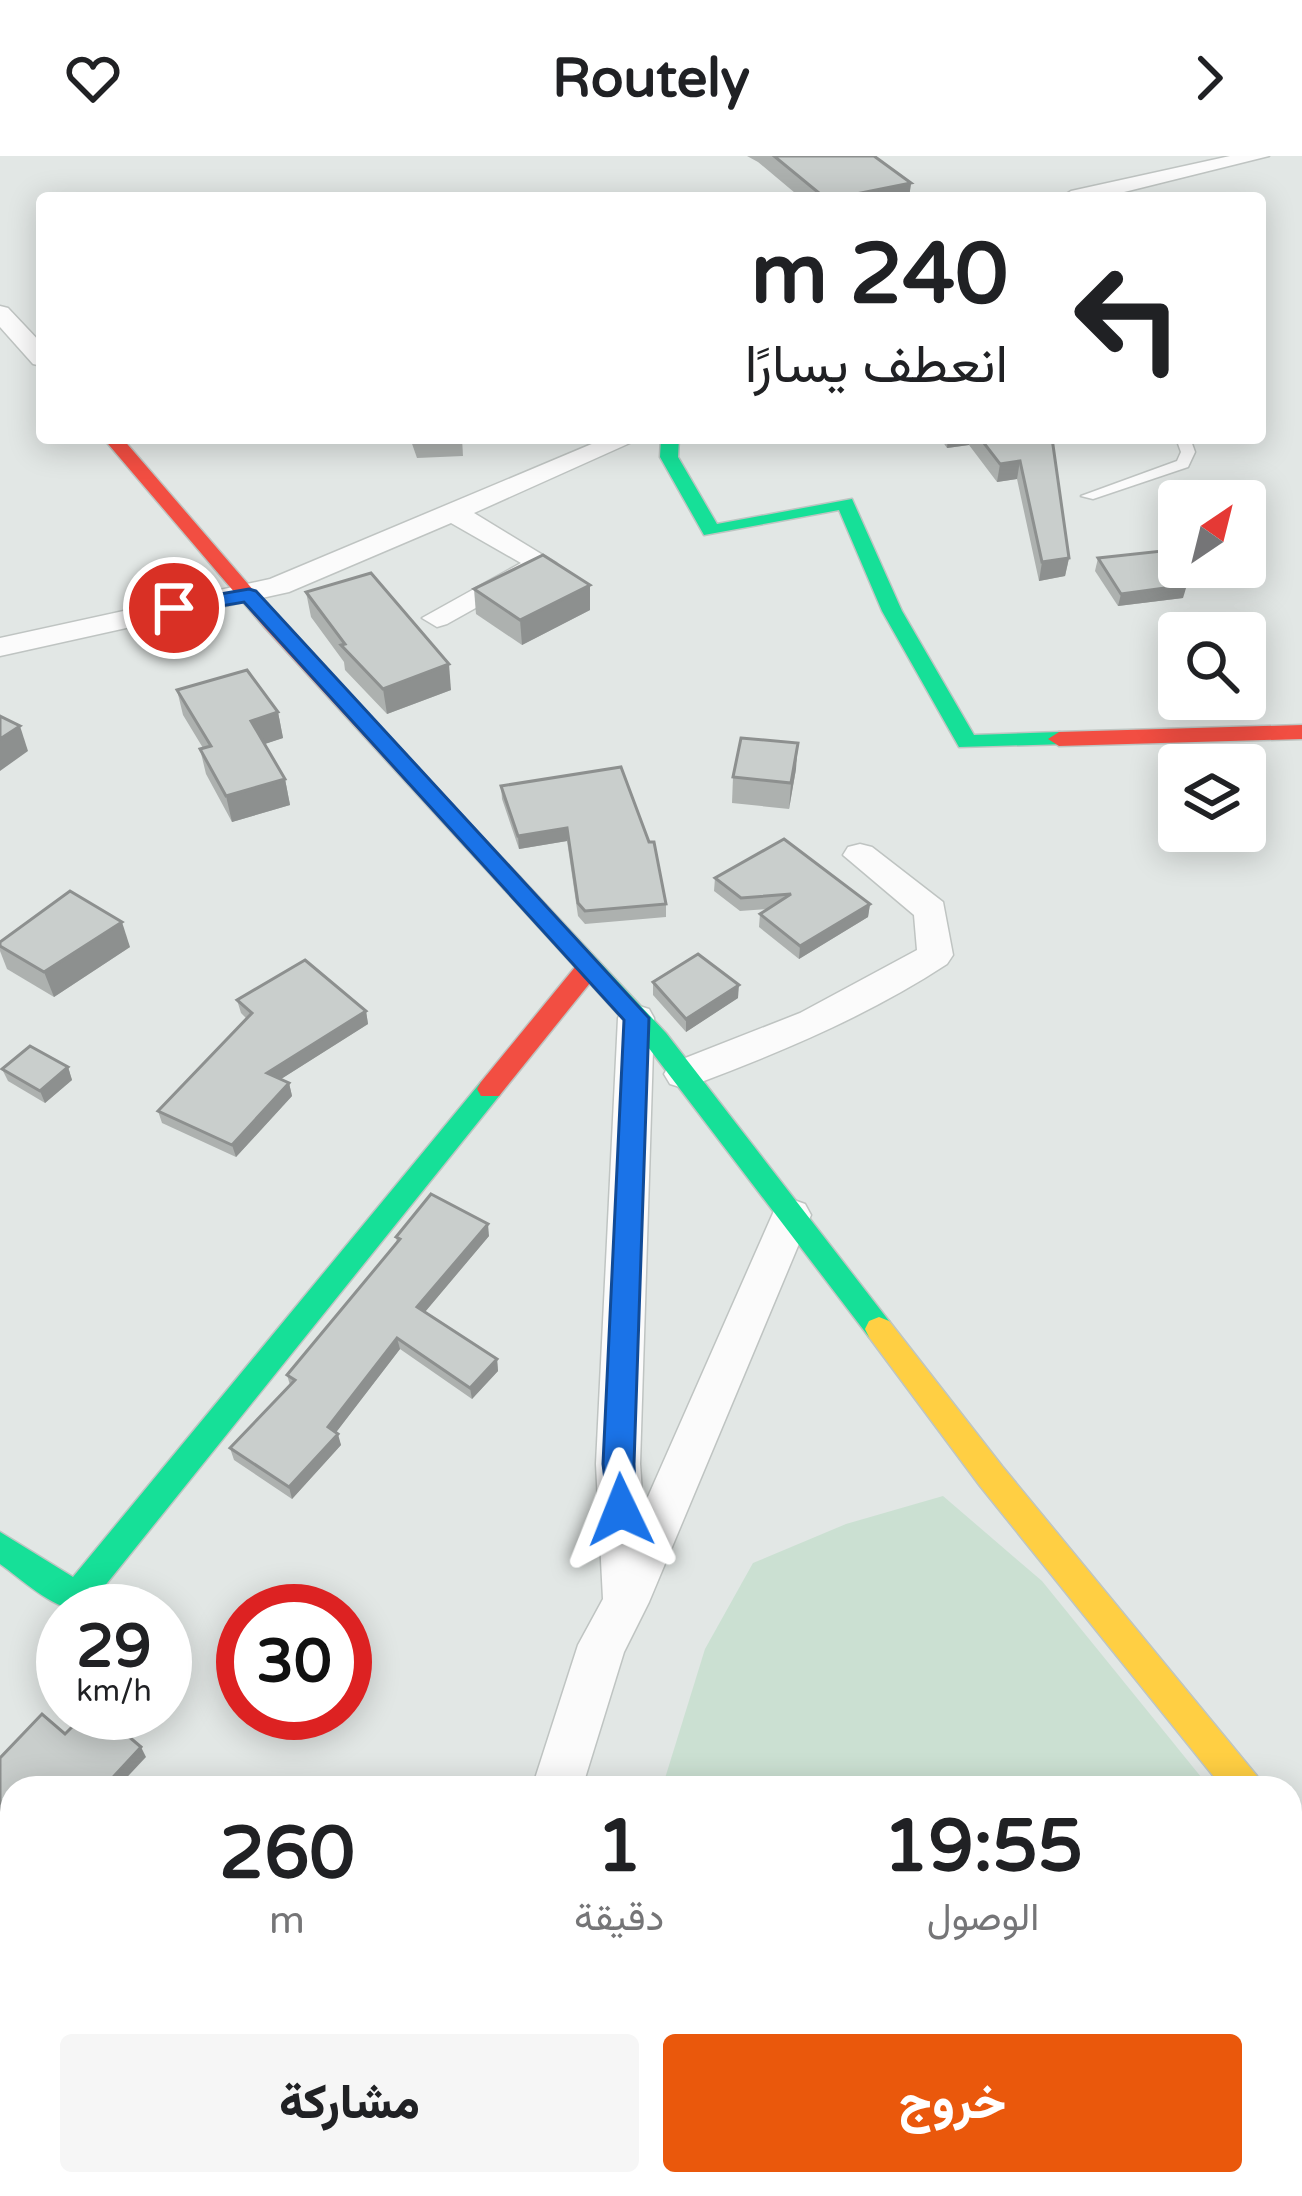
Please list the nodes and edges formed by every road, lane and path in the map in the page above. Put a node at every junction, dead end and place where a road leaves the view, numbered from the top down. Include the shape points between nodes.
1 (1258, 156) edge
2 (1098, 192) edge
3 (0, 314) edge
4 (36, 353) edge
5 (117, 444) edge
6 (613, 444) edge
7 (670, 444) edge
8 (1185, 444) edge
9 (1088, 496) dead end
10 (449, 511) junction
11 (249, 595) junction
12 (437, 618) dead end
13 (0, 647) edge
14 (1302, 732) edge
15 (860, 855) dead end
16 (589, 968) junction
17 (636, 1018) junction
18 (683, 1074) junction
19 (791, 1215) junction
20 (0, 1546) edge
21 (626, 1602) junction
22 (561, 1776) edge
23 (1235, 1776) edge

1 - 2 street
3 - 4 street
5 - 11 street
6 - 10 street
7 - 14 street via 669,457 711,531 845,503 892,611 967,742
8 - 9 lane via 1183,464
10 - 11 street
10 - 12 street via 542,562
11 - 13 street
11 - 16 street
15 - 18 street via 931,910 934,956 793,1034
16 - 17 street
16 - 20 street via 76,1597
17 - 18 street
17 - 21 street via 618,1464
18 - 19 street
19 - 21 street
19 - 23 street
21 - 22 street via 602,1645

